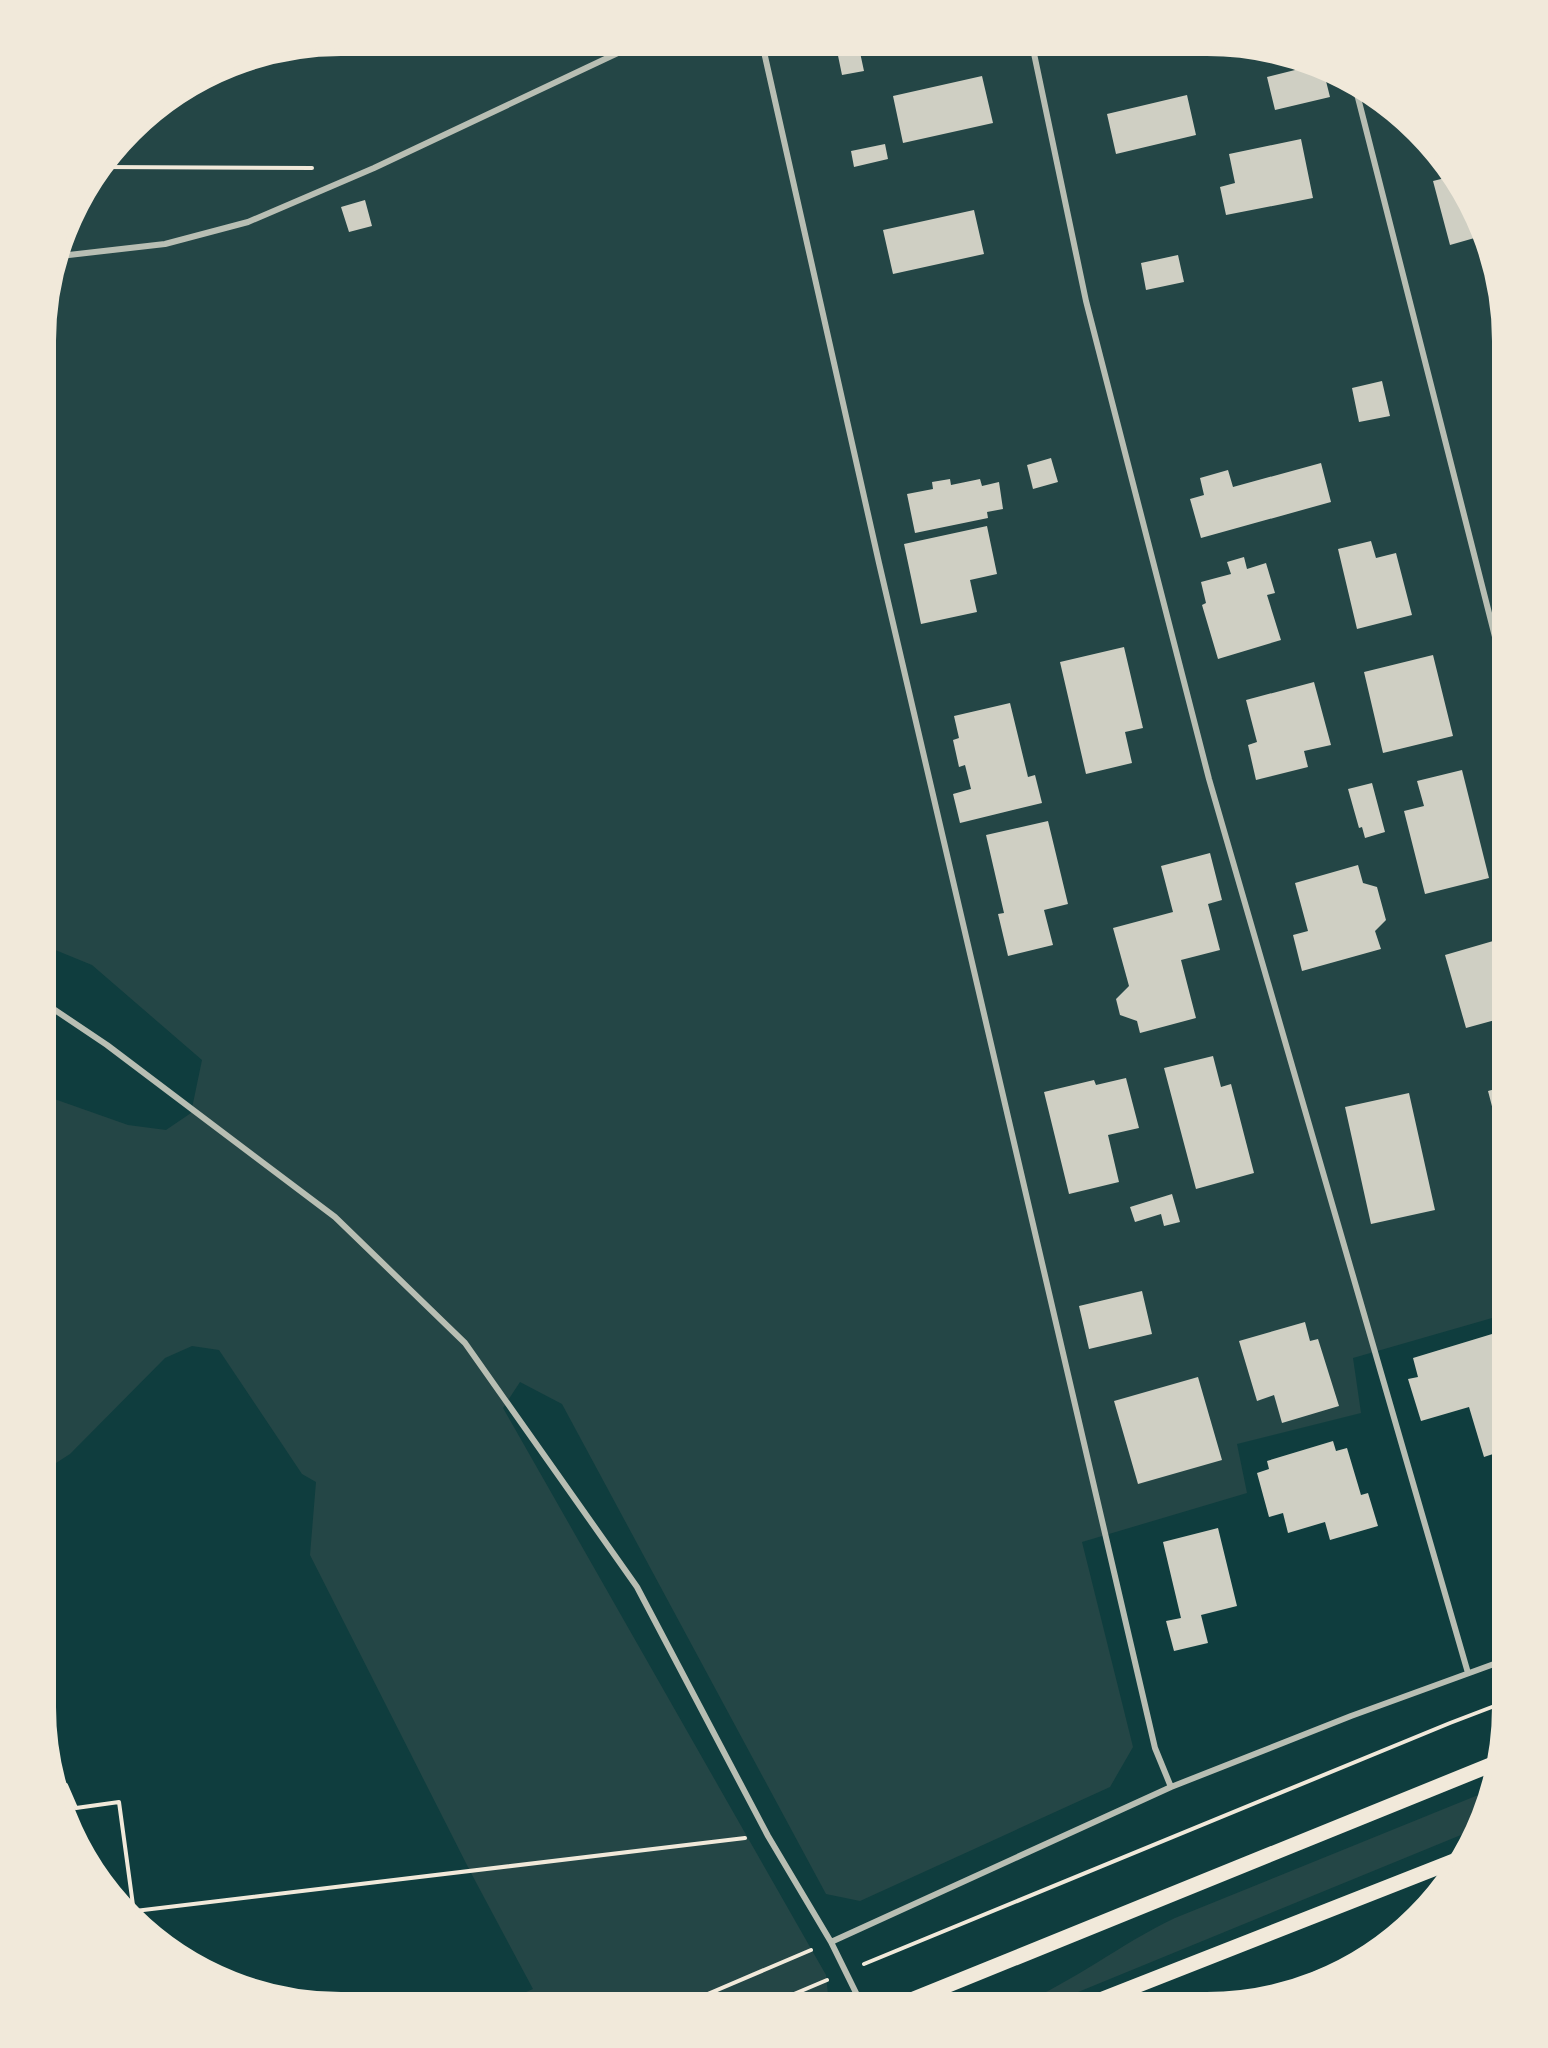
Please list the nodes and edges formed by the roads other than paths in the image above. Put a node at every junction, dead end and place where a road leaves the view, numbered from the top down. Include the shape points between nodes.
1 (620, 52) edge
2 (764, 52) edge
3 (1034, 52) edge
4 (1357, 95) edge
5 (66, 255) edge
6 (1496, 641) edge
7 (52, 1008) edge
8 (1496, 1663) edge
9 (1467, 1673) junction
10 (1489, 1766) edge
11 (1171, 1787) junction
12 (1450, 1863) edge
13 (831, 1942) junction
14 (858, 1996) edge
15 (931, 1996) edge
16 (1110, 1996) edge

1 - 5 street via 374,168 248,222 165,244
2 - 11 street via 1155,1748
3 - 9 street via 1086,301 1209,779
4 - 6 street
7 - 13 street via 335,1217 465,1343 637,1587 768,1836
8 - 9 street
9 - 11 street
10 - 15 main road
11 - 13 street
12 - 16 main road
13 - 14 street

